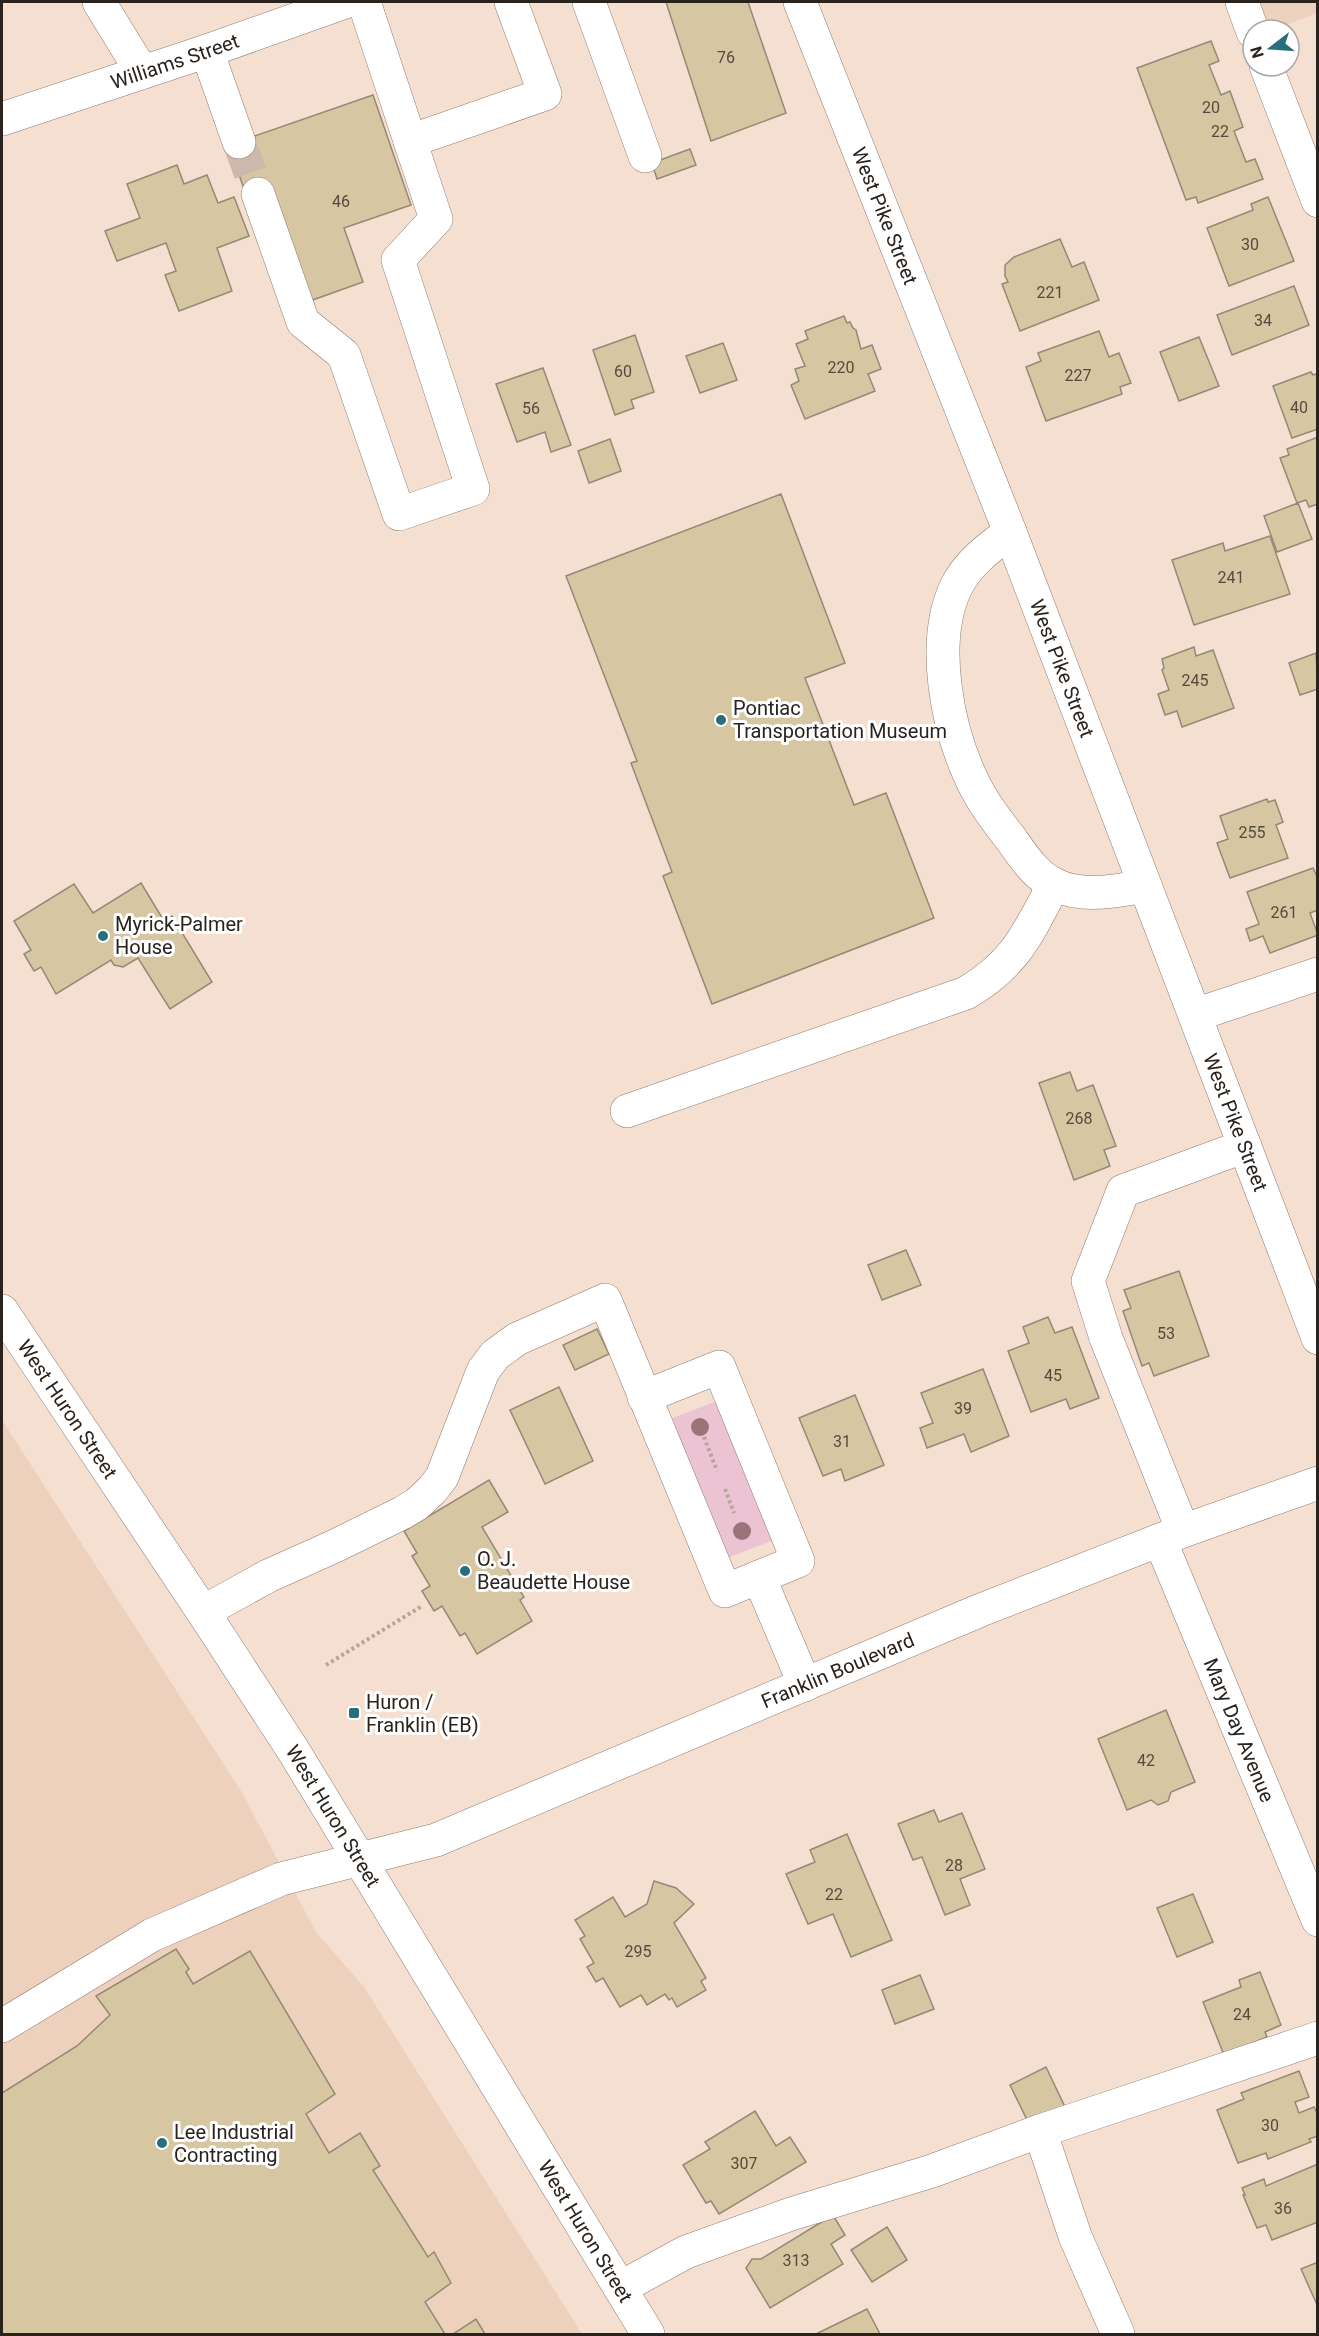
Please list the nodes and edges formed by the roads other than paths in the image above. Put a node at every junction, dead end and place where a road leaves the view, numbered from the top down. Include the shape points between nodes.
1 (99, 2) edge
2 (345, 2) edge
3 (364, 2) edge
4 (511, 2) edge
5 (589, 2) edge
6 (800, 2) edge
7 (1242, 2) edge
8 (1248, 18) edge
9 (207, 51) junction
10 (142, 72) junction
11 (1271, 78) edge
12 (2, 119) edge
13 (410, 141) junction
14 (239, 142) tunnel mouth
15 (645, 156) dead end
16 (258, 194) tunnel mouth
17 (1317, 201) edge
18 (1010, 532) junction
19 (1054, 884) junction
20 (1145, 886) junction
21 (1317, 974) edge
22 (1195, 1015) junction
23 (627, 1111) dead end
24 (1245, 1146) junction
25 (2, 1311) edge
26 (1317, 1338) edge
27 (645, 1397) junction
28 (1317, 1483) edge
29 (1171, 1536) junction
30 (759, 1577) junction
31 (203, 1612) junction
32 (805, 1684) junction
33 (360, 1859) junction
34 (1317, 1920) edge
35 (2, 2026) edge
36 (1317, 2038) edge
37 (1040, 2132) junction
38 (620, 2288) junction
39 (648, 2334) edge
40 (1118, 2334) edge

1 - 10 main road
2 - 9 main road, Williams Street
3 - 13 main road
4 - 13 main road via 545,94
5 - 15 main road
6 - 18 main road, West Pike Street
7 - 8 main road
9 - 10 main road, Williams Street
9 - 14 main road
10 - 12 main road, Williams Street
11 - 17 main road
13 - 16 main road via 435,219 398,260 473,489 399,514 344,355 303,322
18 - 19 main road via 981,554 957,586 943,636 945,677 959,745 973,782 1028,862
18 - 20 main road, West Pike Street
19 - 20 main road via 1072,891 1091,892
19 - 23 main road via 1012,957 989,979 966,993
20 - 22 main road, West Pike Street
21 - 22 main road
22 - 24 main road, West Pike Street
24 - 26 main road, West Pike Street
24 - 29 main road, Mary Day Avenue via 1123,1191 1088,1281
25 - 31 main road, West Huron Street
27 - 30 main road via 725,1591
27 - 30 main road via 718,1367 798,1561
27 - 31 main road via 605,1299 517,1339 495,1355 483,1371 442,1477 432,1491 417,1504
28 - 29 main road, Franklin Boulevard
29 - 32 main road, Franklin Boulevard
29 - 34 main road, Mary Day Avenue
30 - 32 main road
31 - 33 main road, West Huron Street
32 - 33 main road, Franklin Boulevard via 436,1840
33 - 35 main road, Franklin Boulevard via 281,1878 152,1935
33 - 38 main road, West Huron Street
36 - 37 main road
37 - 38 main road via 686,2252
37 - 40 main road via 1075,2236
38 - 39 main road, West Huron Street

